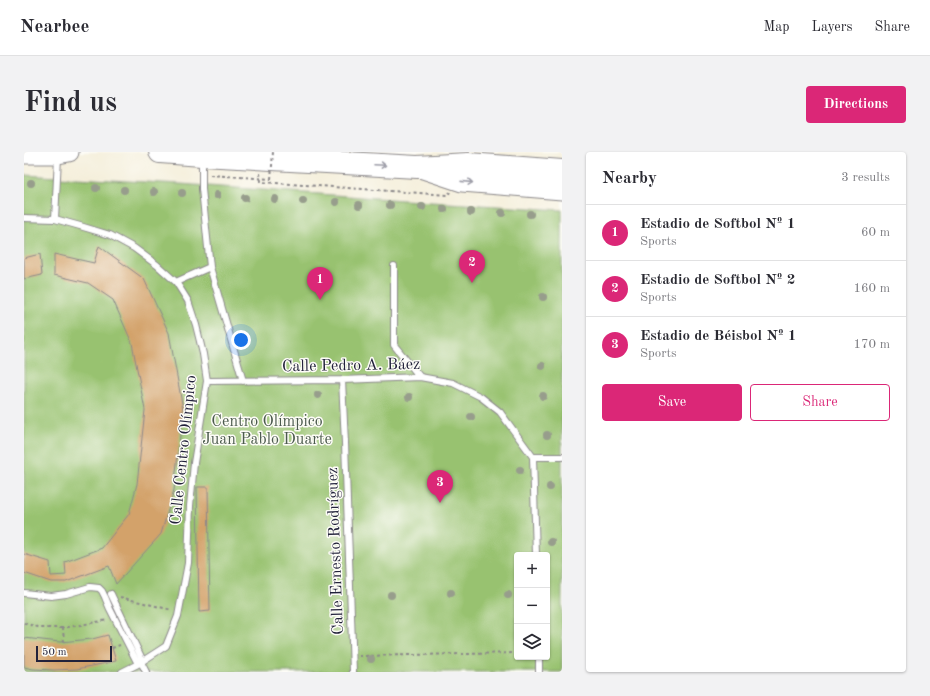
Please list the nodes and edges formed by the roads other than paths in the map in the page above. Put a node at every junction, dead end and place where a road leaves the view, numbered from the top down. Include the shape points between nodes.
1 (160, 152) edge
2 (469, 152) edge
3 (64, 153) edge
4 (24, 154) edge
5 (562, 160) edge
6 (203, 165) junction
7 (417, 167) junction
8 (562, 171) edge
9 (562, 190) edge
10 (24, 218) edge
11 (55, 219) junction
12 (394, 266) dead end
13 (210, 267) junction
14 (176, 282) junction
15 (420, 377) junction
16 (342, 380) junction
17 (207, 381) junction
18 (243, 381) junction
19 (533, 457) junction
20 (562, 457) edge
21 (536, 552) edge
22 (24, 593) edge
23 (111, 594) road end
24 (539, 660) edge
25 (141, 662) junction
26 (122, 672) edge
27 (146, 672) edge
28 (353, 672) edge
29 (539, 672) edge

1 - 6 highway
2 - 5 highway
3 - 4 main road
3 - 11 lane
6 -> 7 highway
6 - 13 lane via 202,189
7 - 8 highway via 468,164
7 -> 9 main road via 462,182
10 - 11 lane, Calle Centro Olímpico
11 - 14 lane, Calle Centro Olímpico via 110,236 134,248
12 - 15 lane via 394,345
13 - 14 lane
13 - 18 lane
14 - 17 lane, Calle Centro Olímpico via 188,301 196,325
15 - 16 lane, Calle Pedro A. Báez
15 - 19 lane, Calle Pedro A. Báez via 453,383 481,397 500,412
16 - 18 lane, Calle Pedro A. Báez
16 - 28 lane, Calle Ernesto Rodríguez
17 - 18 lane, Calle Pedro A. Báez
17 - 25 lane, Calle Centro Olímpico via 194,463 188,562 179,612 166,646
19 - 20 lane
19 - 21 lane
22 - 25 lane via 51,596 90,587 98,588 106,597 110,609
23 - 25 lane
24 - 29 lane
25 - 26 lane, Calle Centro Olímpico
25 - 27 lane

